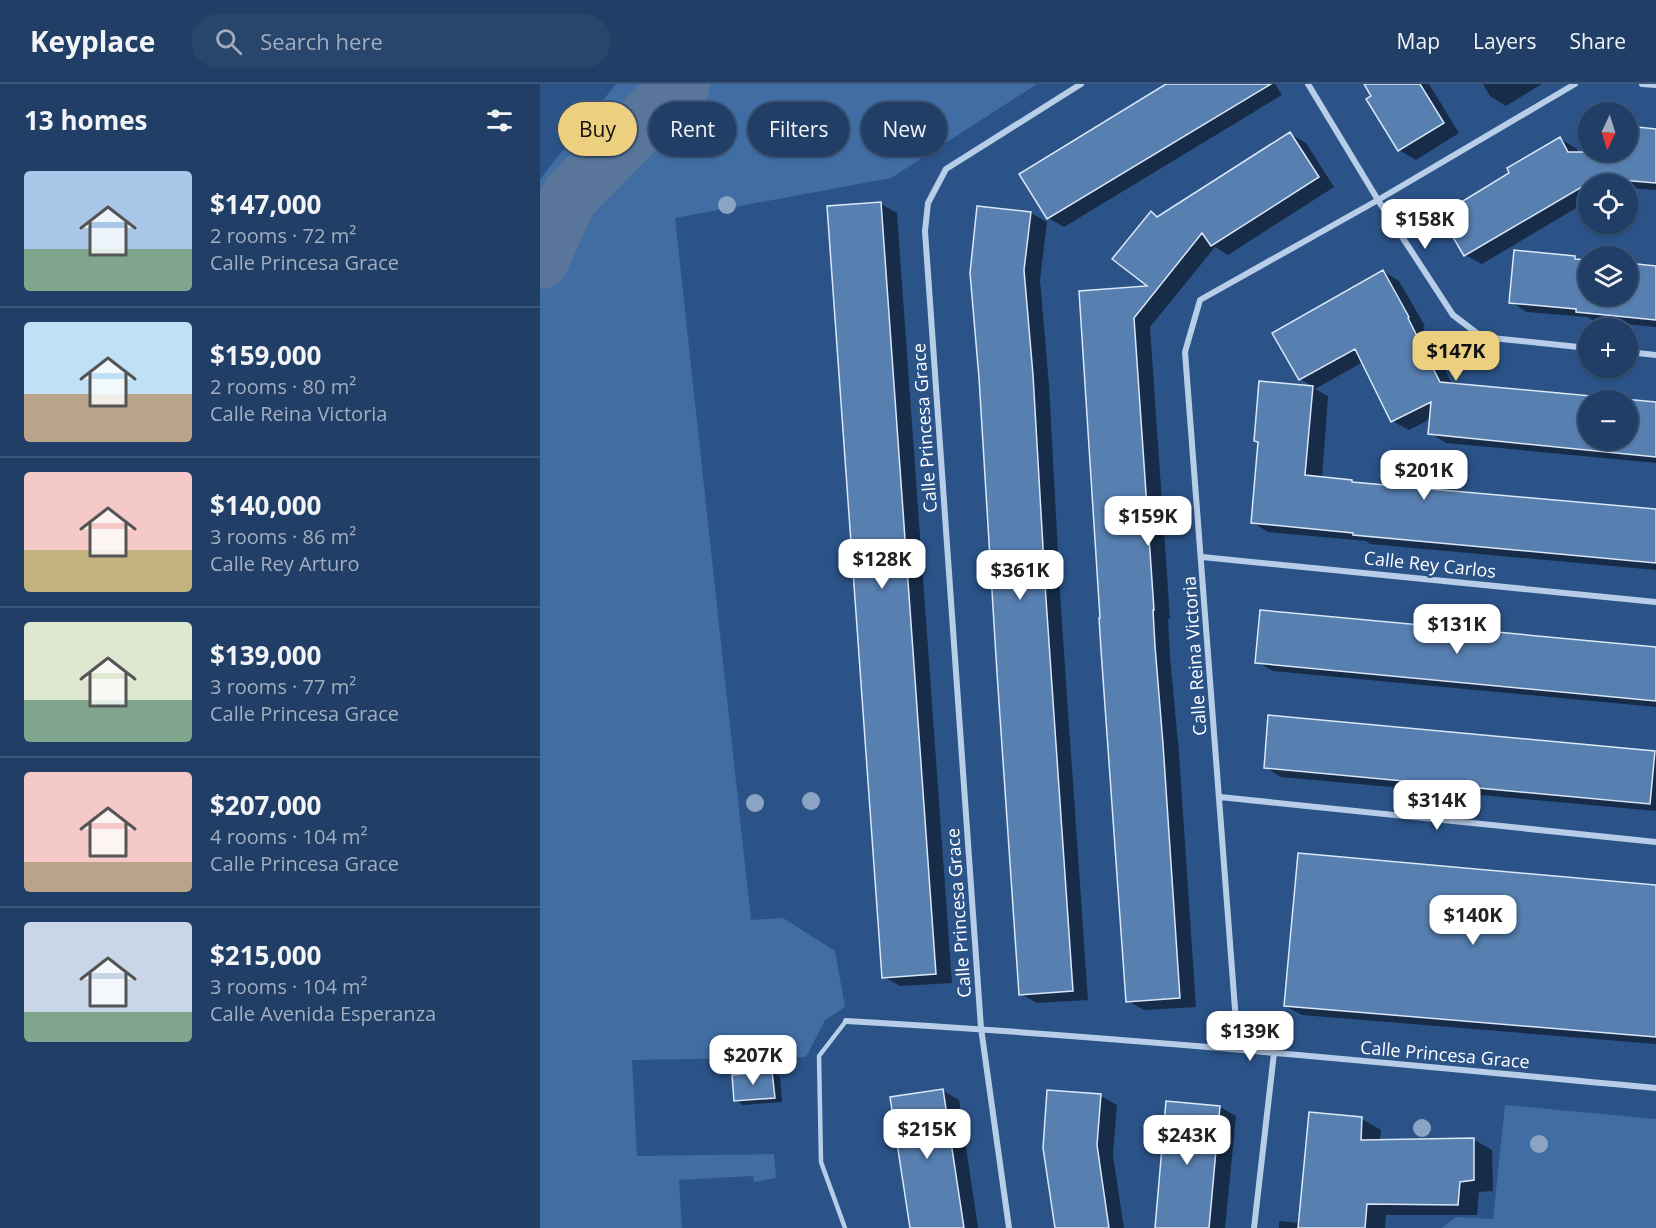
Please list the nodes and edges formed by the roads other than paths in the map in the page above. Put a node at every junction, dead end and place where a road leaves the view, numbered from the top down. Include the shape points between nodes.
1 (1081, 84) edge
2 (1308, 84) edge
3 (1575, 84) edge
4 (1642, 84) edge
5 (1656, 85) edge
6 (1378, 200) junction
7 (1578, 347) edge
8 (1638, 353) edge
9 (1656, 356) edge
10 (1202, 557) junction
11 (1656, 602) edge
12 (1220, 797) junction
13 (1656, 842) edge
14 (846, 1021) joint
15 (981, 1028) junction
16 (1238, 1048) junction
17 (1274, 1053) junction
18 (1656, 1088) edge
19 (845, 1228) edge
20 (1009, 1228) edge
21 (1254, 1228) edge

1 - 15 street, Calle Princesa Grace via 946,169 927,212 926,243
2 - 6 street
3 - 6 street, Calle Reina Victoria
4 - 5 street
6 - 7 street via 1454,315 1482,337
6 - 10 street, Calle Reina Victoria via 1200,300 1185,352
8 - 9 street
10 - 11 street, Calle Rey Carlos
10 - 12 street, Calle Reina Victoria
12 - 13 street
12 - 16 street, Calle Reina Victoria
14 - 15 street, Calle Princesa Grace
14 - 19 lane via 819,1056 821,1162
15 - 16 street, Calle Princesa Grace
15 - 20 street
16 - 17 street, Calle Princesa Grace
17 - 18 street, Calle Princesa Grace
17 - 21 street

